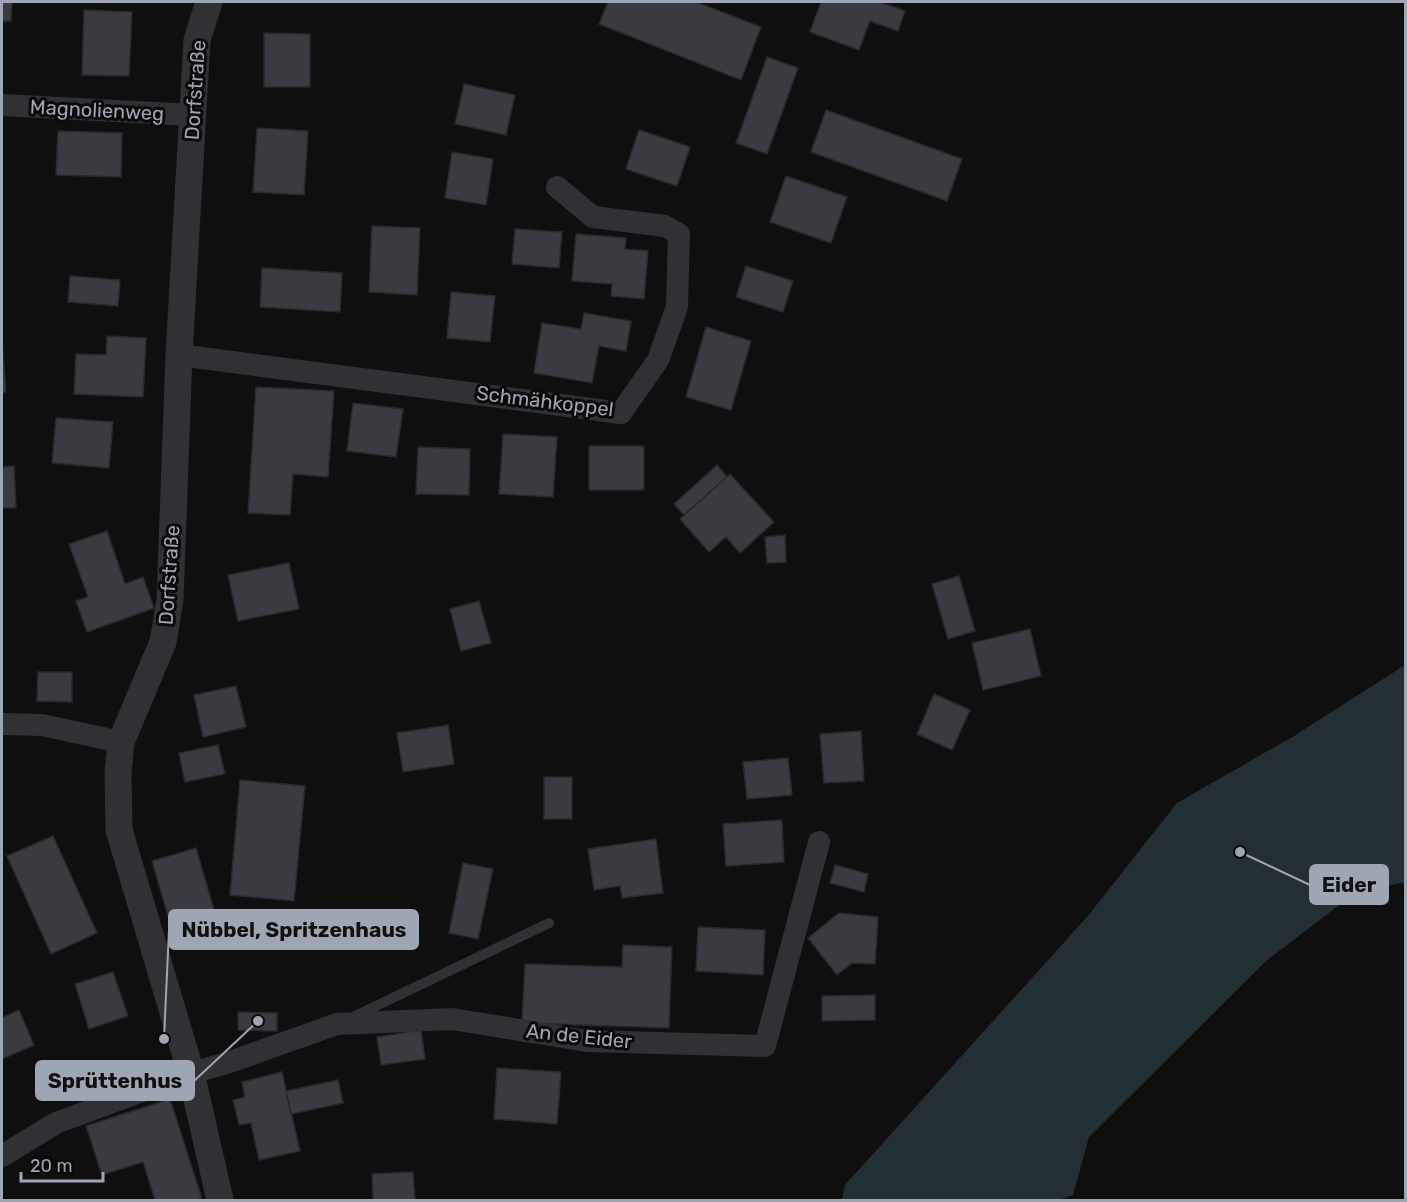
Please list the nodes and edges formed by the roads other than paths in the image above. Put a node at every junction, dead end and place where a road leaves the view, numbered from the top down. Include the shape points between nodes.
1 (209, 2) edge
2 (2, 105) edge
3 (192, 115) junction
4 (557, 187) dead end
5 (179, 355) junction
6 (2, 724) edge
7 (121, 742) junction
8 (819, 842) dead end
9 (549, 923) dead end
10 (337, 1024) junction
11 (191, 1073) junction
12 (2, 1156) edge
13 (220, 1200) edge

1 - 3 street, Dorfstraße via 197,40
2 - 3 street, Magnolienweg
3 - 5 street, Dorfstraße
4 - 5 street, Schmähkoppel via 593,217 665,226 679,234 677,307 658,360 621,413
5 - 7 street, Dorfstraße via 170,600 163,642
6 - 7 street via 42,725
7 - 11 street, Dorfstraße via 119,830
8 - 10 street, An de Eider via 765,1046 586,1041 452,1019
9 - 10 lane
10 - 11 street, An de Eider
11 - 12 street, An de Eider via 56,1123
11 - 13 street, Dorfstraße

